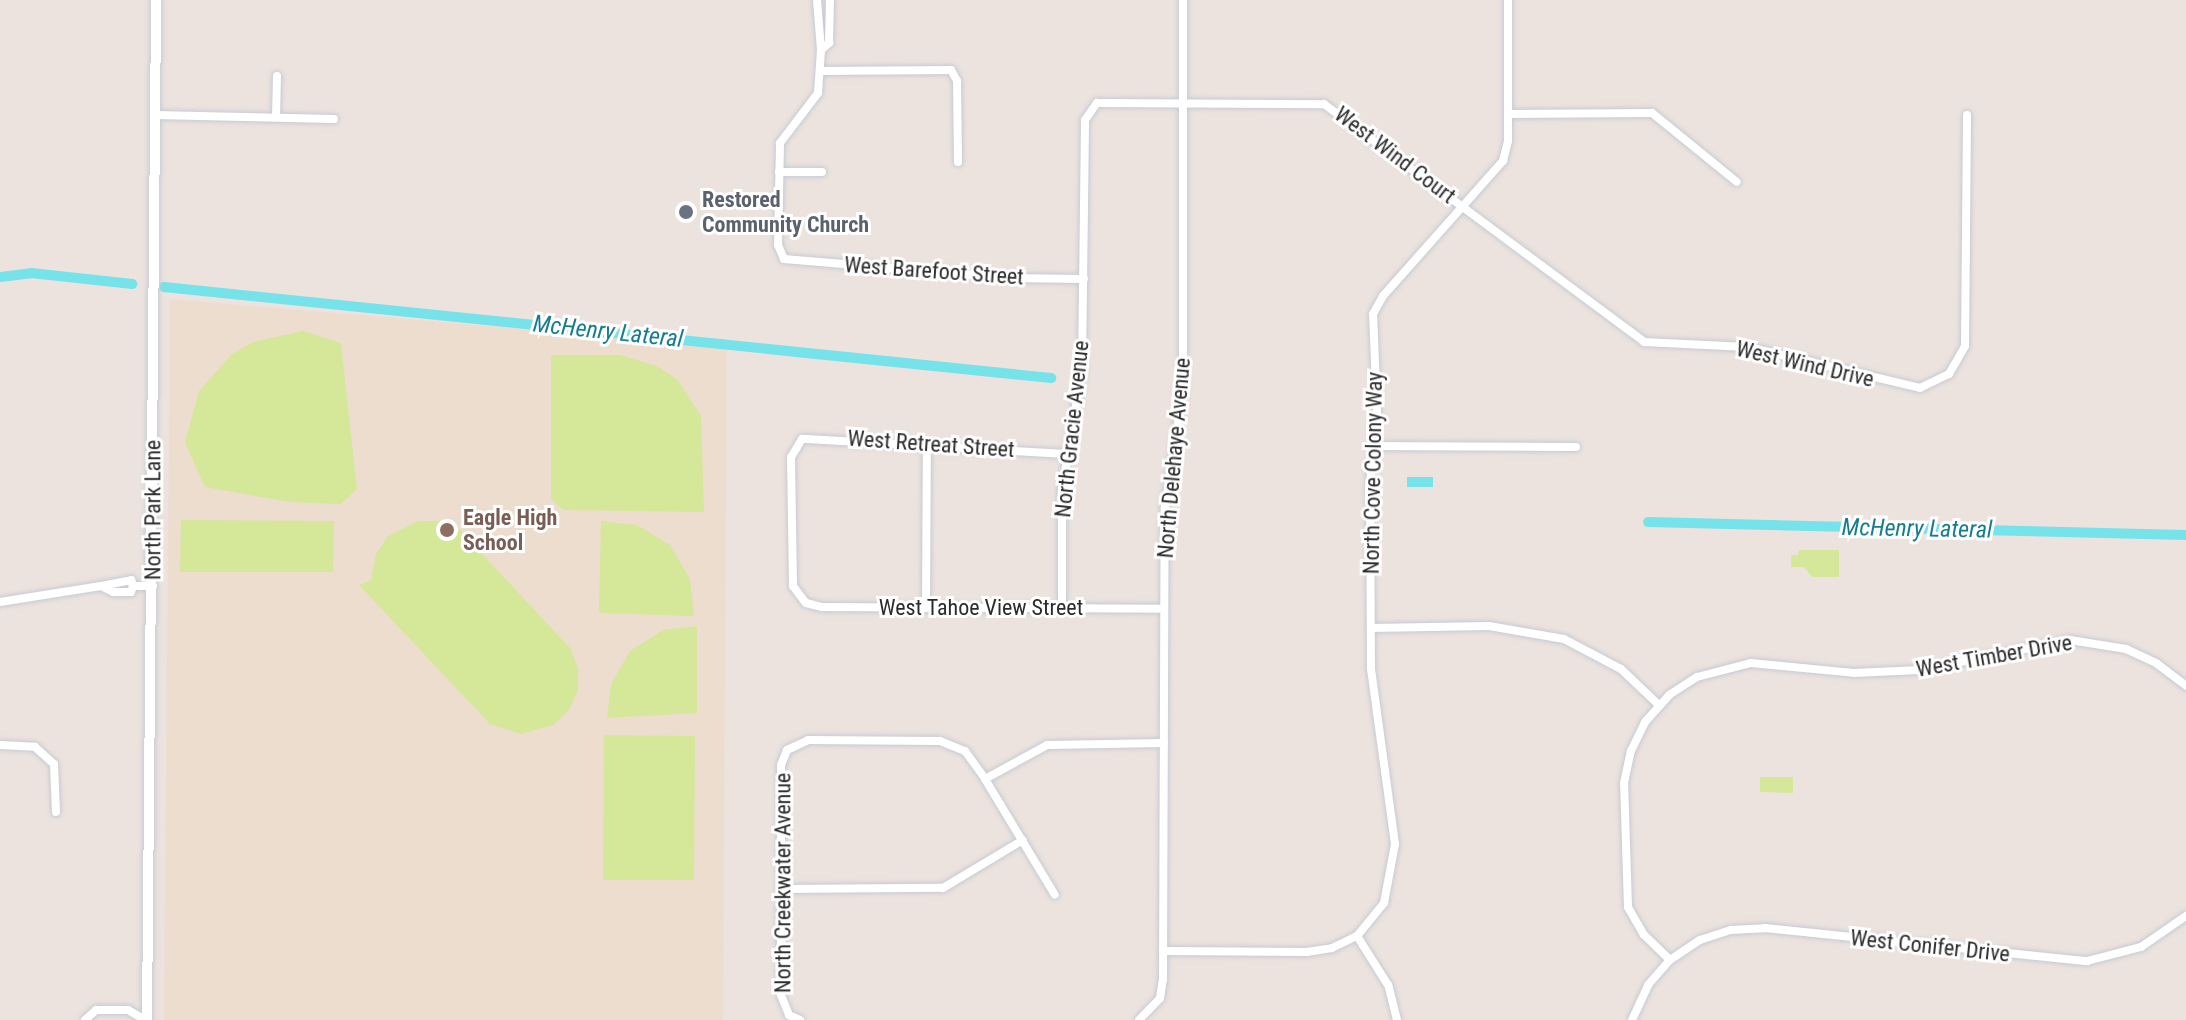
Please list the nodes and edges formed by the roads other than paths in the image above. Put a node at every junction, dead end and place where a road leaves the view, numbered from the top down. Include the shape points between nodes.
1 (156, 0) edge
2 (817, 0) edge
3 (830, 0) edge
4 (1183, 0) edge
5 (1508, 0) edge
6 (821, 50) junction
7 (820, 71) junction
8 (277, 76) dead end
9 (1183, 101) junction
10 (1091, 107) joint
11 (1508, 114) junction
12 (155, 115) junction
13 (1967, 115) dead end
14 (276, 117) junction
15 (334, 119) dead end
16 (958, 162) dead end
17 (779, 172) junction
18 (822, 172) dead end
19 (1737, 182) dead end
20 (1464, 206) junction
21 (1084, 279) junction
22 (927, 444) junction
23 (1374, 446) junction
24 (1576, 447) dead end
25 (1066, 454) junction
26 (153, 586) junction
27 (801, 598) joint
28 (0, 602) edge
29 (926, 608) junction
30 (1062, 608) junction
31 (1164, 609) junction
32 (1371, 628) junction
33 (2186, 686) edge
34 (1659, 705) junction
35 (1164, 743) junction
36 (0, 745) edge
37 (985, 779) junction
38 (56, 812) dead end
39 (1023, 840) junction
40 (781, 889) junction
41 (1055, 895) dead end
42 (2186, 916) edge
43 (1357, 936) junction
44 (1163, 951) junction
45 (1670, 960) junction
46 (146, 1019) edge
47 (85, 1020) edge
48 (800, 1020) edge
49 (1139, 1020) edge
50 (1397, 1020) edge
51 (1632, 1020) edge

1 - 12 street, North Park Lane
2 - 6 street
3 - 6 street via 829,43
4 - 9 street, North Delehaye Avenue
5 - 11 street, North Cove Colony Way
6 - 7 street
7 - 16 street via 955,74
7 - 17 street via 818,93 780,143
8 - 14 street
9 - 10 street, West Wind Court via 1104,100
9 - 20 street, West Wind Court via 1324,104
9 - 31 street, North Delehaye Avenue via 1183,390 1165,508
10 - 21 street, North Gracie Avenue via 1085,120
11 - 19 street via 1652,113
11 - 20 street, North Cove Colony Way via 1503,161
12 - 14 street
12 - 26 street, North Park Lane
13 - 20 street, West Wind Drive via 1966,336 1949,374 1930,385 1899,386 1747,347 1644,342
14 - 15 street
17 - 18 street
17 - 21 street, West Barefoot Street via 778,245 784,259
20 - 23 street, North Cove Colony Way via 1377,304 1372,325 1377,382
21 - 25 street, North Gracie Avenue via 1082,369
22 - 25 street, West Retreat Street
22 - 27 street, West Retreat Street via 813,436 797,443 791,457 791,578
22 - 29 street
23 - 24 street
23 - 32 street, North Cove Colony Way
25 - 30 street, North Gracie Avenue
26 - 28 street via 133,586 131,580
26 - 46 street, North Park Lane
27 - 29 street, West Tahoe View Street via 822,607
29 - 30 street, West Tahoe View Street
30 - 31 street, West Tahoe View Street
31 - 35 street, North Delehaye Avenue
32 - 34 street via 1489,626 1564,639 1621,669
32 - 43 street, North Cove Colony Way via 1372,680 1395,855 1384,903
33 - 34 street, West Timber Drive via 2126,649 2070,640 1901,672 1740,664 1697,677
34 - 45 street via 1640,731 1626,772 1625,886 1637,926
35 - 37 street via 1047,745
35 - 44 street, North Delehaye Avenue
36 - 38 street via 27,745 45,754 56,770
37 - 39 street
37 - 40 street, North Creekwater Avenue via 965,751 940,741 808,740 787,750 781,765
39 - 40 street via 943,888
39 - 41 street
40 - 48 street, North Creekwater Avenue via 781,995 789,1015
42 - 45 street, West Conifer Drive via 2141,947 2087,961 1753,928 1710,936
43 - 44 street via 1307,952
43 - 50 street via 1388,985
44 - 49 street, North Delehaye Avenue via 1160,998
45 - 51 street via 1648,985
46 - 47 street via 128,1010 96,1010

